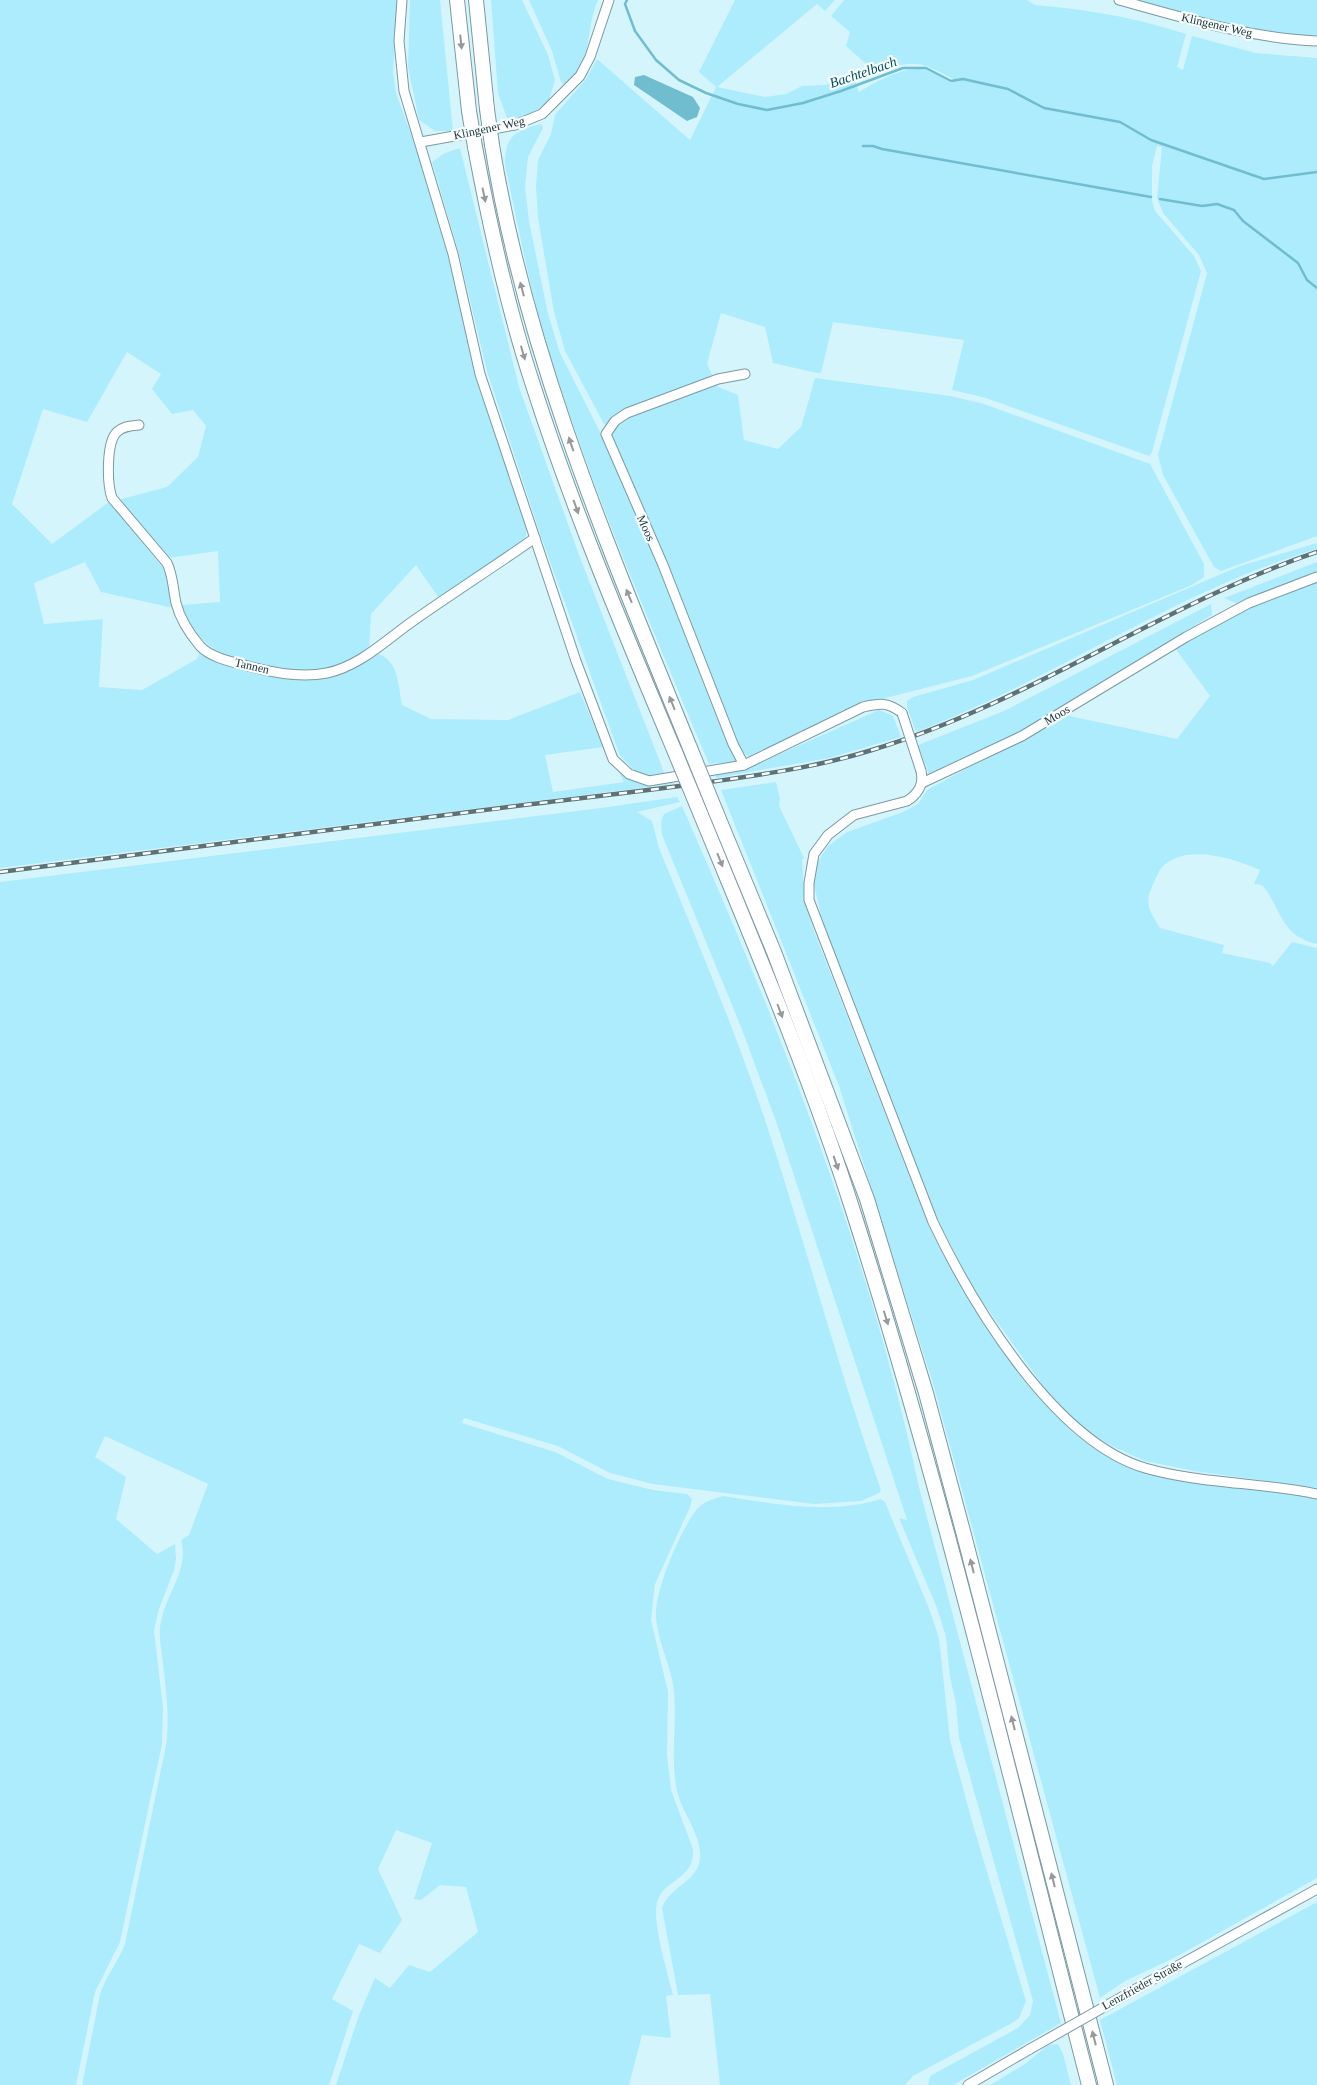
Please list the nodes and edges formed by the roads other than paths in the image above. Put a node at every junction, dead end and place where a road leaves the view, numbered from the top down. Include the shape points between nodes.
1 (402, 0) edge
2 (458, 0) edge
3 (476, 0) edge
4 (609, 0) edge
5 (1119, 0) edge
6 (1317, 41) edge
7 (421, 142) junction
8 (744, 374) dead end
9 (139, 425) dead end
10 (535, 538) junction
11 (1317, 577) edge
12 (744, 765) junction
13 (922, 783) junction
14 (1317, 1494) edge
15 (1317, 1888) edge
16 (968, 2085) edge
17 (1089, 2085) edge
18 (1106, 2085) edge

1 - 7 street via 400,68 410,114
2 -> 17 highway, bridge via 475,147 504,282 532,381 593,554 701,814 812,1095 853,1212 948,1536
18 -> 3 highway, bridge via 962,1526 926,1393 867,1199 792,998 609,547 548,377 507,228 480,63
4 - 7 street, Klingener Weg via 590,57 580,76 542,114 515,125
5 - 6 street, Klingener Weg via 1263,36
7 - 10 street via 453,254 480,374
8 - 12 street, Moos via 718,378 627,413 615,421 606,434
9 - 10 street, Tannen via 123,428 114,436 108,489 167,563 186,627 202,648 223,659 305,676 346,667
10 - 12 street via 613,759 629,774 649,781
11 - 13 street, Moos via 1249,602 1022,736
12 - 13 street, bridge via 863,707 882,702 902,713
13 - 14 street via 908,801 854,815 828,835 814,854 808,883 809,900 933,1222 954,1265 1026,1373 1055,1408 1089,1438 1143,1467 1159,1471
15 - 16 street, Lenzfrieder Straße, bridge

